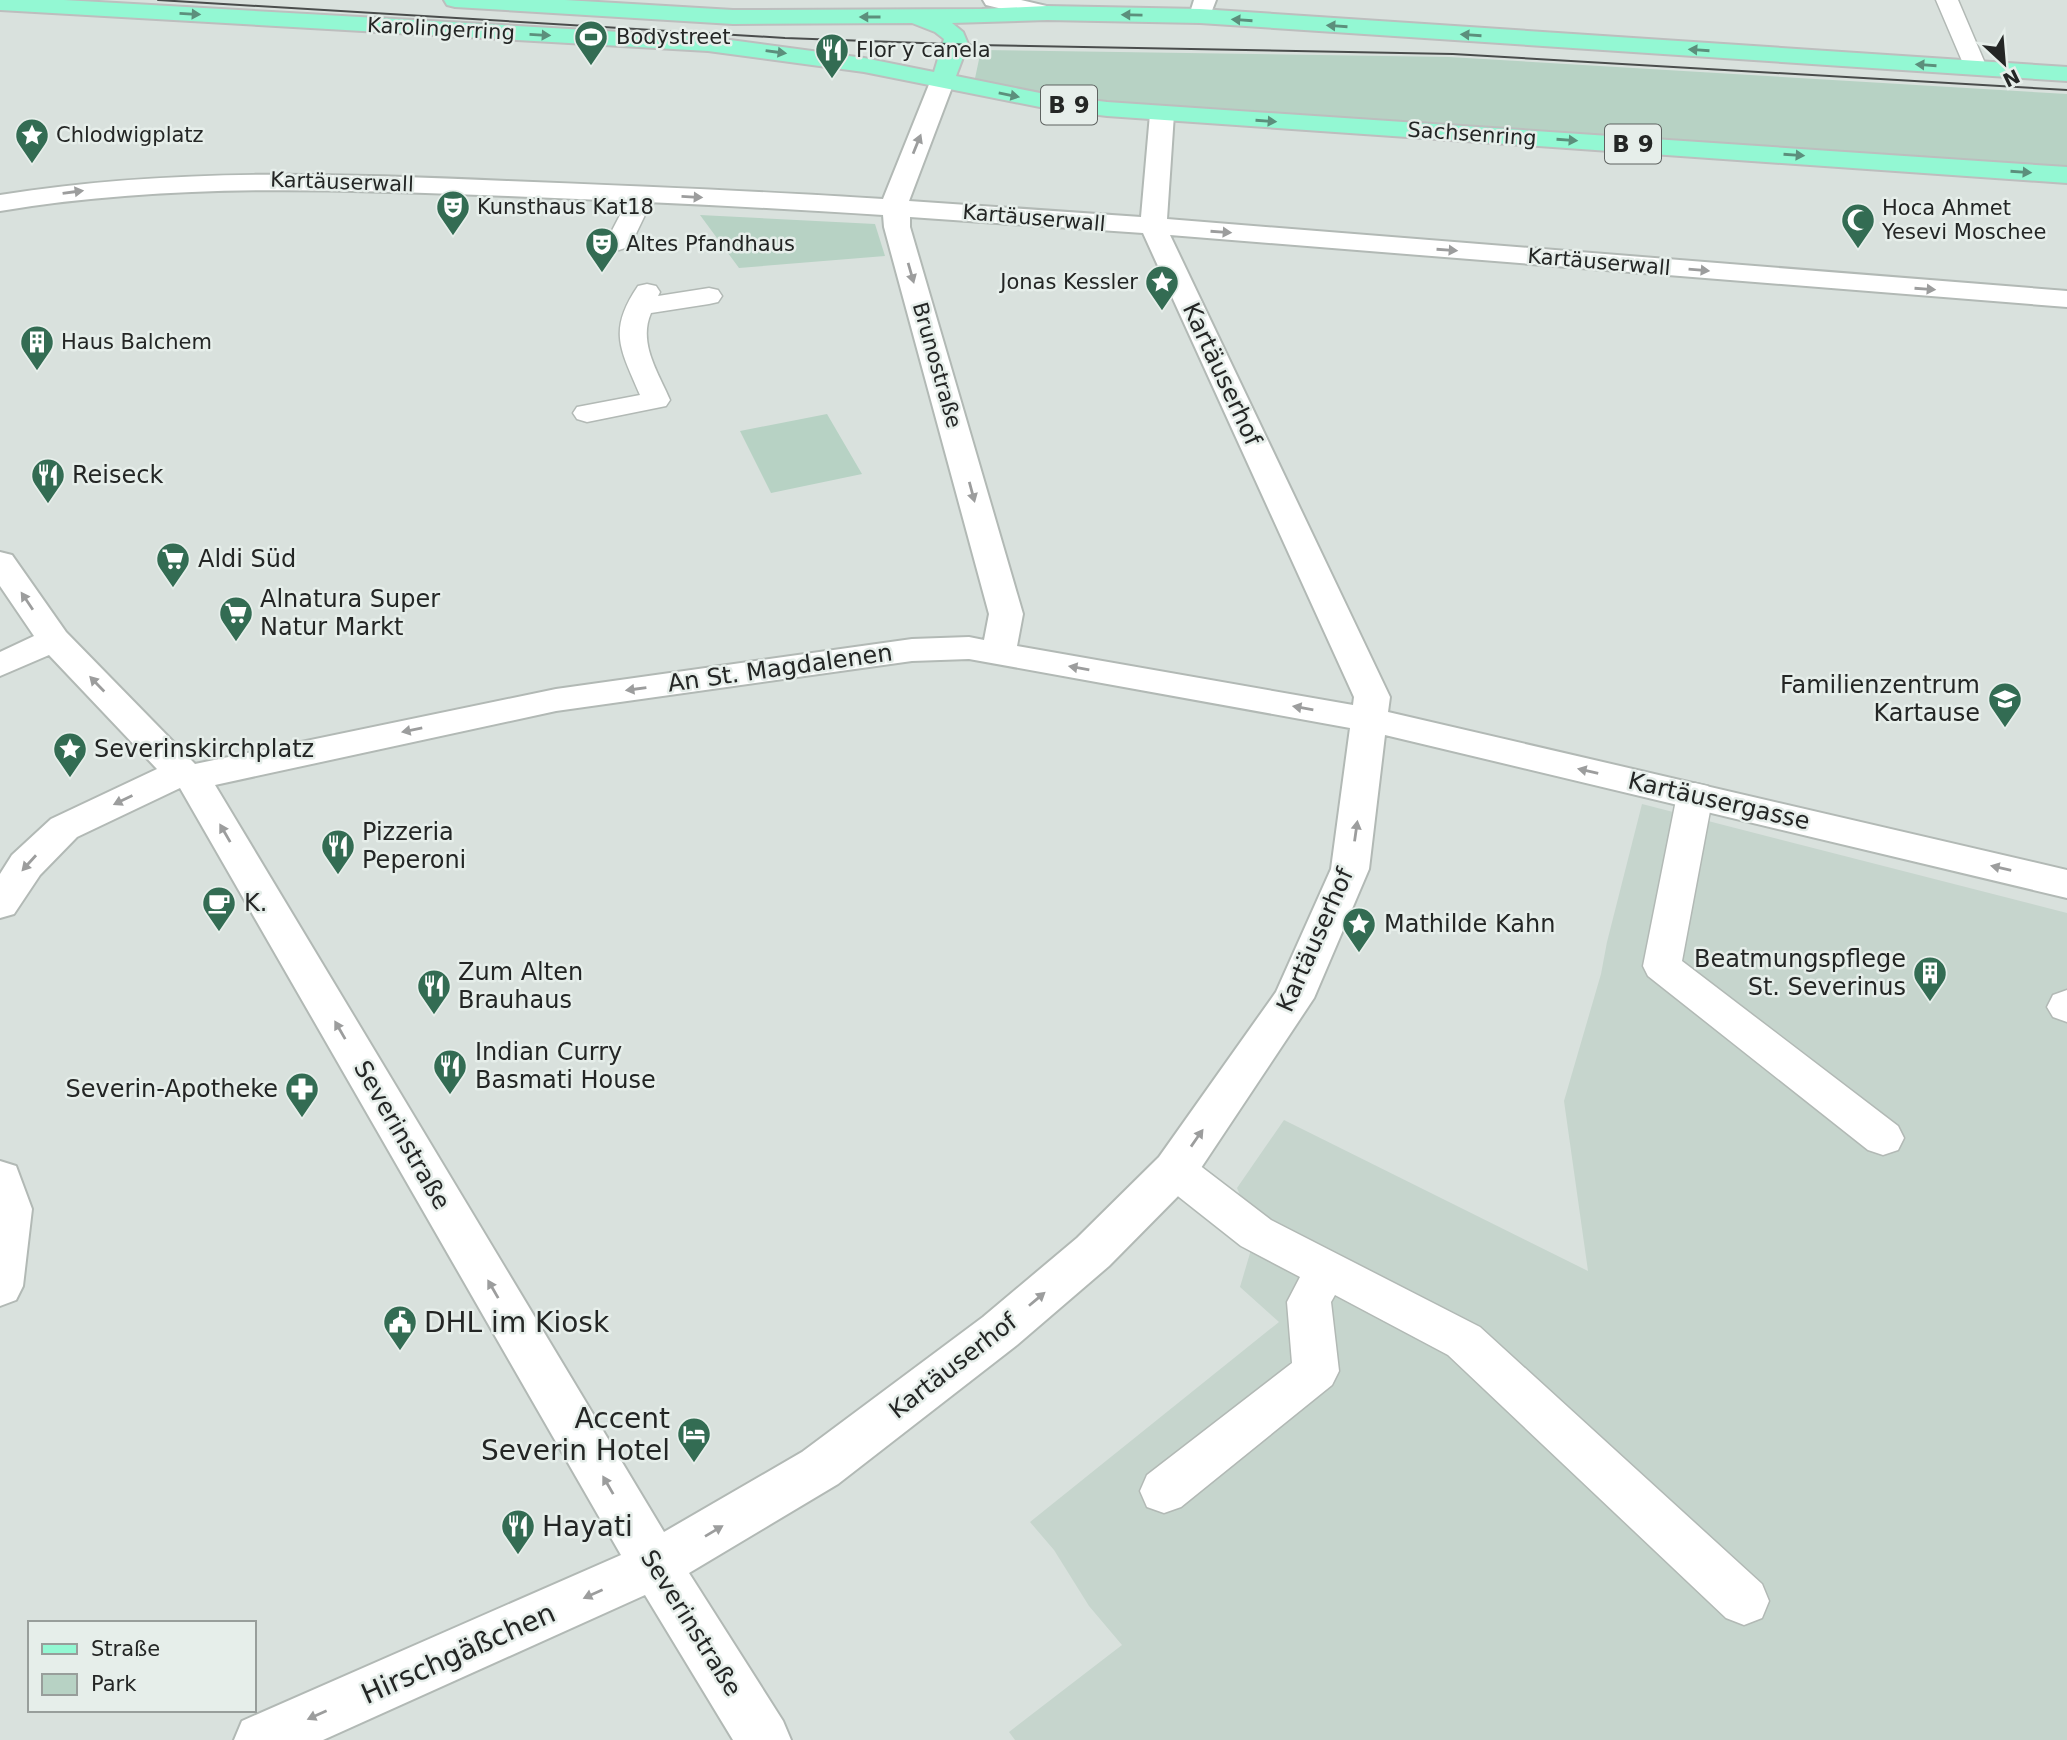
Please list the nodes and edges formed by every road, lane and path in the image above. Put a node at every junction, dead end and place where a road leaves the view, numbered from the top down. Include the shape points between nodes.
1 (455, 0) edge
2 (994, 0) edge
3 (1947, 0) edge
4 (0, 4) edge
5 (1203, 8) edge
6 (1047, 13) junction
7 (917, 17) junction
8 (880, 68) joint
9 (1976, 68) junction
10 (2067, 74) edge
11 (942, 82) junction
12 (1162, 114) junction
13 (2067, 175) edge
14 (643, 194) junction
15 (0, 203) edge
16 (898, 207) junction
17 (1153, 227) junction
18 (619, 242) dead end
19 (709, 296) dead end
20 (2067, 299) edge
21 (587, 413) dead end
22 (0, 562) edge
23 (54, 640) junction
24 (999, 653) junction
25 (0, 665) edge
26 (1370, 720) junction
27 (186, 774) junction
28 (1695, 795) junction
29 (2067, 884) edge
30 (0, 904) edge
31 (1883, 1138) dead end
32 (1175, 1170) junction
33 (0, 1179) edge
34 (1326, 1269) junction
35 (0, 1286) edge
36 (1164, 1491) dead end
37 (655, 1565) junction
38 (1744, 1601) dead end
39 (261, 1740) edge
40 (764, 1740) edge

7 -> 1 main road, Karolingerring via 733,17
2 - 6 street
3 - 9 lane
4 -> 8 main road, Karolingerring / B 9 via 708,44
5 -> 6 main road
9 -> 5 main road
6 - 7 main road, Karolingerring
7 - 11 main road via 956,37
8 - 11 main road, Sachsenring / B 9
9 - 10 main road
11 -> 12 main road, Sachsenring / B 9 via 1050,102
16 -> 11 street, Brunostraße via 896,196
12 -> 13 main road, Sachsenring / B 9
12 - 17 street, Kartäuserhof
15 -> 14 street, Kartäuserwall via 85,190 202,181 305,180
14 -> 16 street, Kartäuserwall
14 - 18 lane
16 - 17 street, Kartäuserwall
16 -> 24 street, Brunostraße via 897,227 1006,614
17 -> 20 street, Kartäuserwall
17 - 26 street, Kartäuserhof via 1373,697
19 - 21 lane via 644,300 632,326 633,346 656,400
23 -> 22 street, Severinstraße
23 - 25 street
27 -> 23 street, Severinstraße
26 -> 24 street, An St. Magdalenen
24 -> 27 street, An St. Magdalenen via 912,650 555,700
28 -> 26 street, Kartäusergasse
32 -> 26 street, Kartäuserhof via 1294,998 1345,881
27 -> 30 street, An St. Magdalenen via 64,828 26,865
37 -> 27 street, Severinstraße
29 -> 28 street, Kartäusergasse
28 - 31 lane via 1662,966
32 - 34 lane via 1256,1233
37 -> 32 street, Kartäuserhof via 831,1460 1000,1331 1083,1261
33 - 35 street via 10,1209
34 - 36 lane via 1308,1302 1316,1371
34 - 38 lane via 1464,1340
37 -> 39 street, Hirschgäßchen
37 - 40 street, Severinstraße

